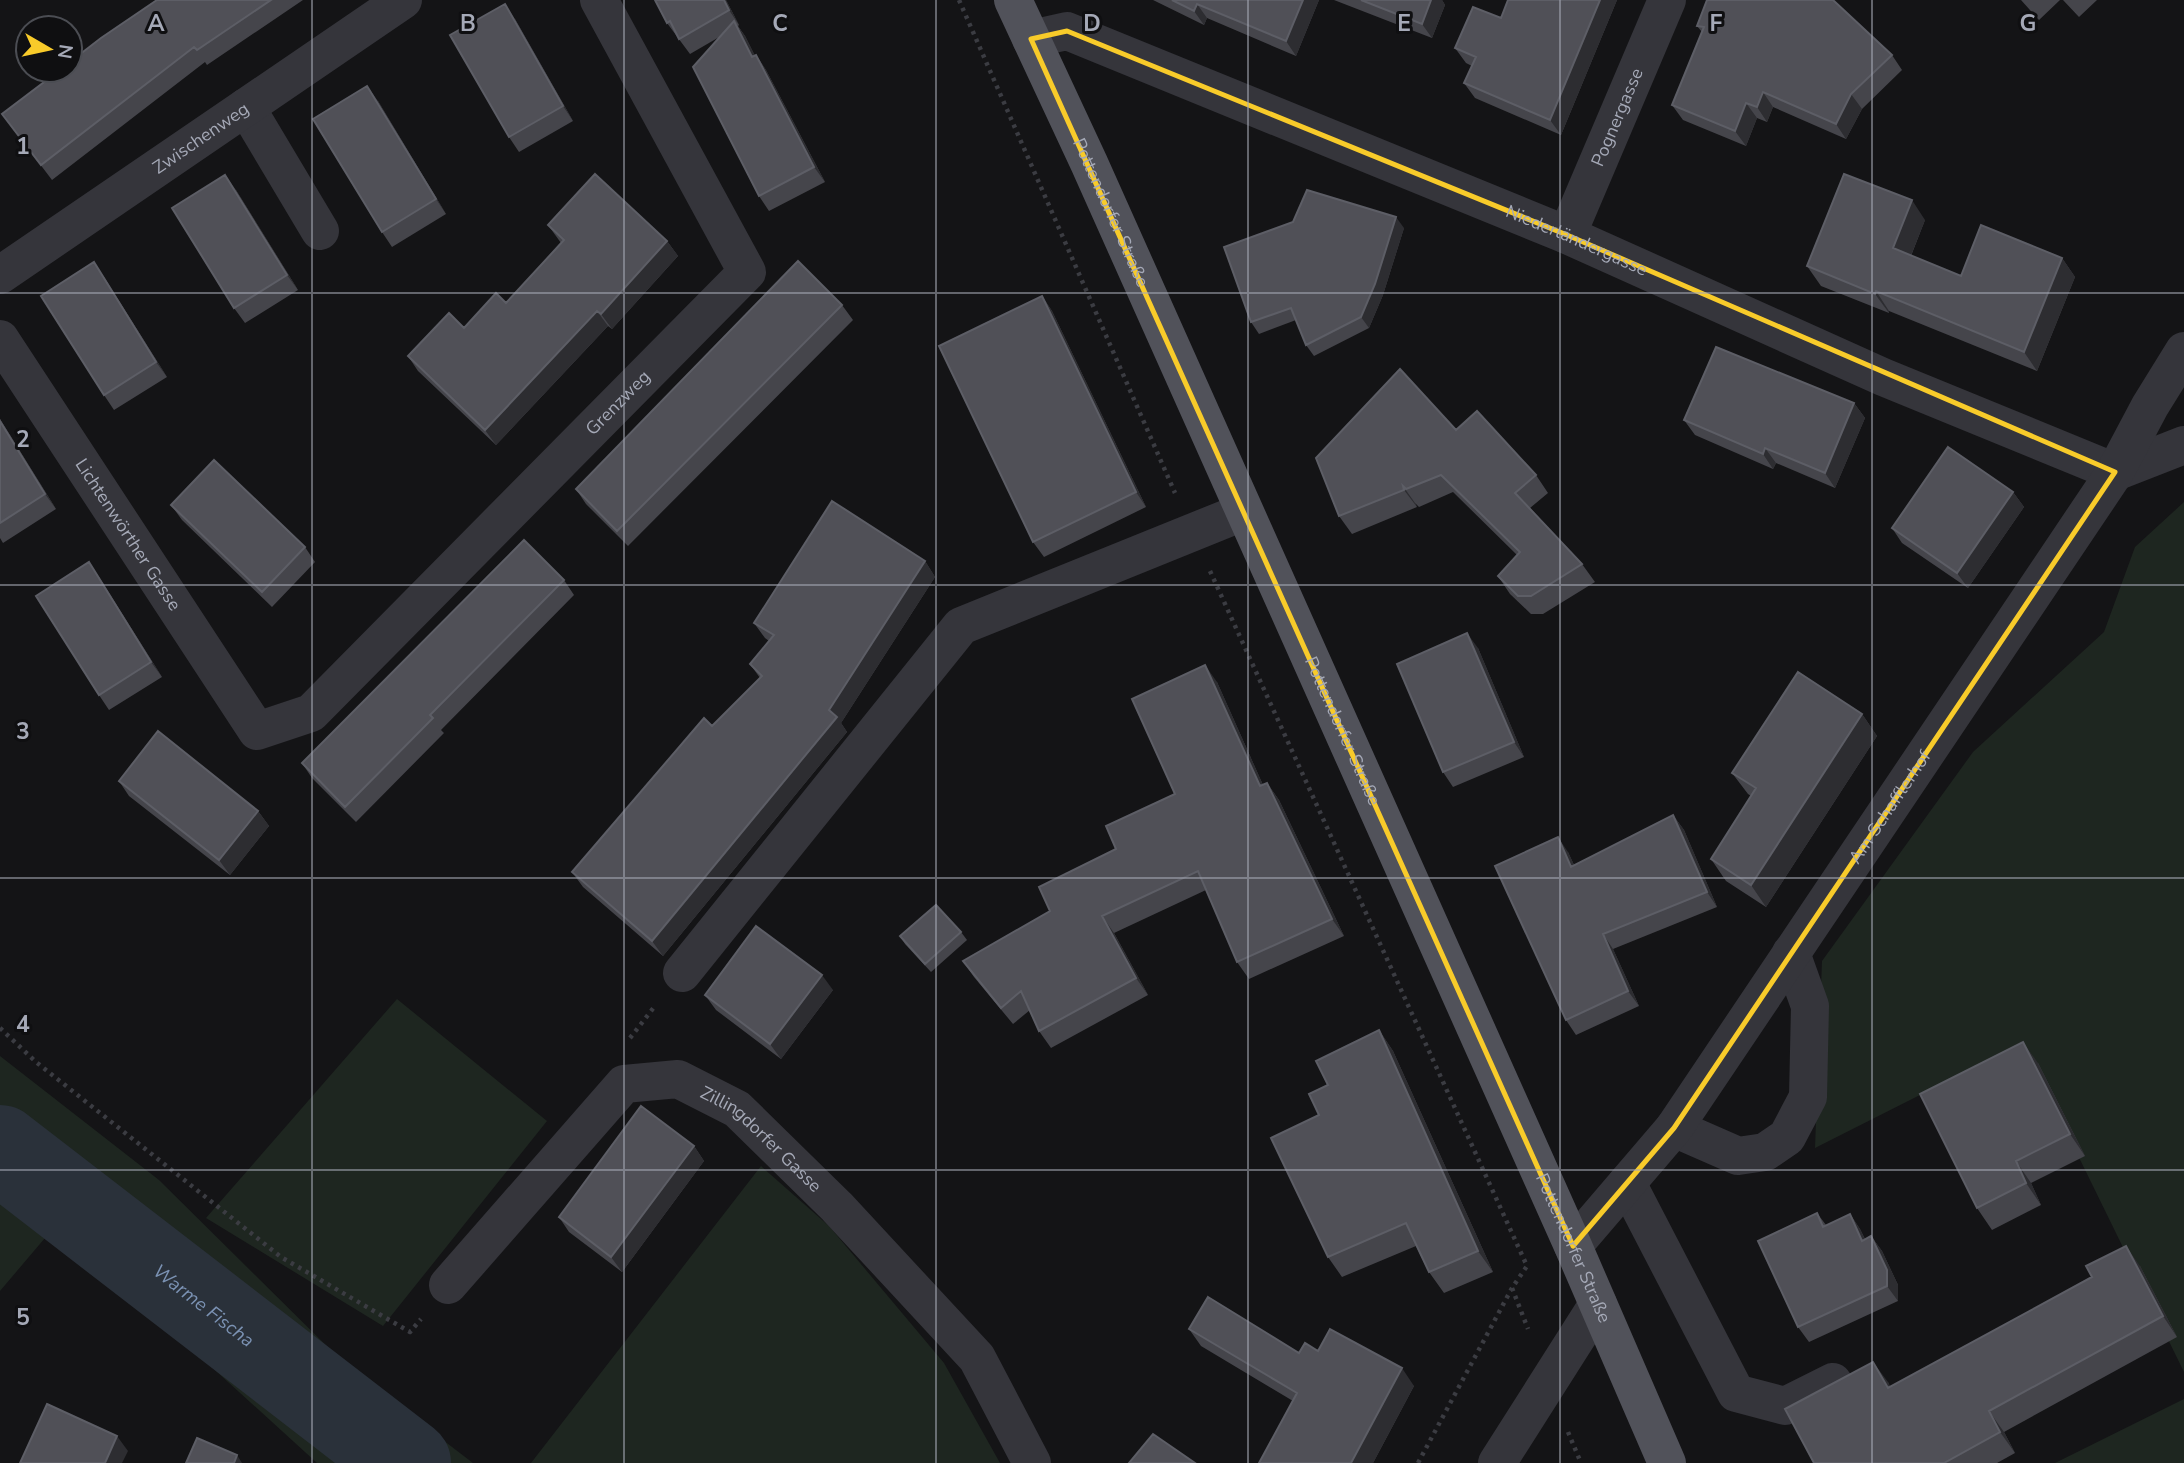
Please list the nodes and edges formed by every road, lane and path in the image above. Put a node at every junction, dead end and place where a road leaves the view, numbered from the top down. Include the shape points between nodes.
1 (403, 0) edge
2 (599, 0) edge
3 (959, 0) edge
4 (1013, 0) edge
5 (1667, 0) edge
6 (1031, 39) junction
7 (246, 107) junction
8 (320, 231) dead end
9 (1567, 235) junction
10 (0, 275) edge
11 (0, 339) edge
12 (2184, 351) edge
13 (2184, 444) edge
14 (2115, 472) junction
15 (1243, 512) junction
16 (1192, 532) junction
17 (257, 730) joint
18 (1791, 953) junction
19 (682, 973) joint
20 (0, 1028) edge
21 (624, 1083) junction
22 (1674, 1128) junction
23 (1627, 1183) junction
24 (1573, 1247) junction
25 (448, 1285) joint
26 (1512, 1288) junction
27 (1598, 1304) junction
28 (1548, 1382) junction
29 (1833, 1382) edge
30 (1032, 1463) edge
31 (1418, 1463) edge
32 (1497, 1463) edge
33 (1581, 1463) edge
34 (1667, 1463) edge

1 - 7 street, Zwischenweg
2 - 17 street, Grenzweg via 747,272 311,713
3 - 16 path
4 - 6 main road, Pottendorfer Straße
5 - 9 street, Pognergasse
6 - 9 street, Niederländergasse via 1067,31
6 - 15 main road, Pottendorfer Straße
7 - 8 street
7 - 10 street, Zwischenweg
9 - 14 street, Niederländergasse via 1883,376
11 - 17 street, Lichtenwörther Gasse
12 - 14 street, Am Schafflerhof
13 - 14 street
14 - 18 street, Am Schafflerhof
15 - 16 street
15 - 24 main road, Pottendorfer Straße
16 - 19 street via 961,626
16 - 26 path via 1527,1266
18 - 22 street, Am Schafflerhof
18 - 22 street via 1810,1006 1808,1097 1787,1137 1766,1152 1738,1156
19 - 21 path via 631,1035
20 - 25 path via 36,1062 281,1257 410,1332
21 - 25 street
21 - 30 street, Zillingdorfer Gasse via 678,1079 737,1109 837,1207 976,1358
22 - 23 street, Am Schafflerhof
23 - 24 street, Am Schafflerhof
23 - 29 street via 1736,1393 1785,1406
24 - 27 main road, Pottendorfer Straße
26 - 28 path
26 - 31 path
27 - 28 street
27 - 34 main road, Pottendorfer Straße
28 - 32 street
28 - 33 path

